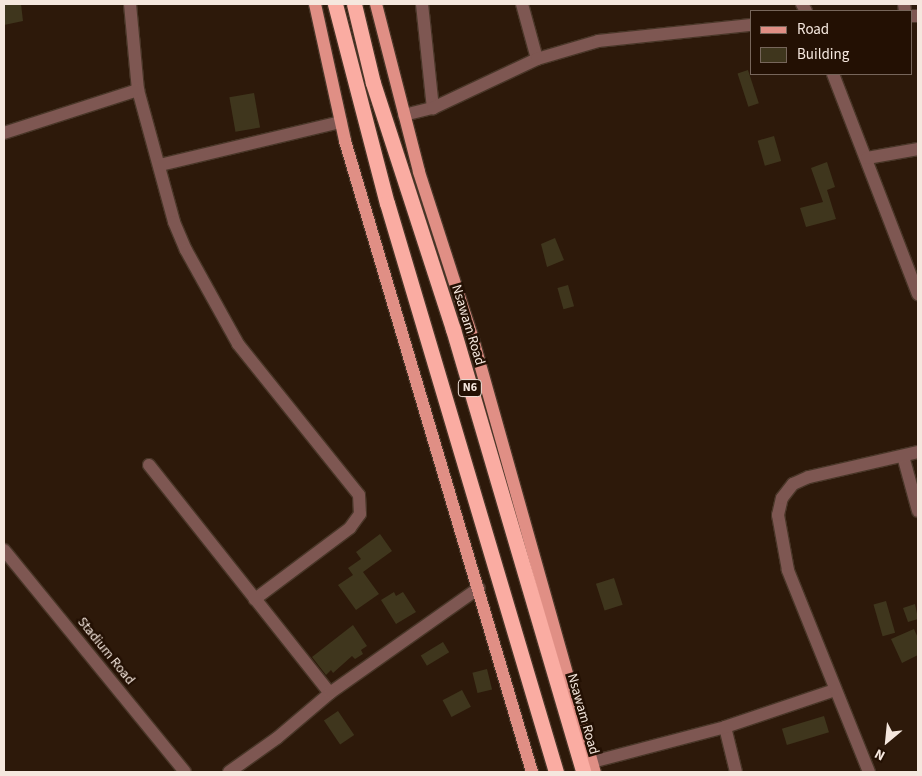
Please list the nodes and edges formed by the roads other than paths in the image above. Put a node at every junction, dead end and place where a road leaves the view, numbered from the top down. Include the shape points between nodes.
1 (130, 4) edge
2 (315, 4) edge
3 (335, 4) edge
4 (354, 4) edge
5 (376, 4) edge
6 (422, 4) edge
7 (522, 4) edge
8 (750, 25) edge
9 (537, 59) junction
10 (833, 75) edge
11 (138, 90) junction
12 (433, 108) junction
13 (404, 115) junction
14 (341, 122) junction
15 (4, 132) edge
16 (918, 149) edge
17 (867, 158) junction
18 (160, 166) junction
19 (918, 294) edge
20 (918, 452) edge
21 (903, 456) junction
22 (149, 465) dead end
23 (918, 511) edge
24 (4, 550) edge
25 (479, 588) junction
26 (255, 599) junction
27 (835, 690) junction
28 (330, 693) junction
29 (725, 728) junction
30 (590, 769) edge
31 (185, 772) edge
32 (229, 772) edge
33 (532, 772) edge
34 (556, 772) edge
35 (736, 772) edge
36 (869, 772) edge

1 - 11 street
2 - 14 main road
3 - 34 highway, N6 via 387,203
4 - 30 highway, Nsawam Road / N6 via 373,83
5 - 13 main road
6 - 12 street
7 - 9 street
8 - 9 street via 598,41
9 - 12 street
10 - 17 street
11 - 15 street
11 - 18 street
12 - 13 street
13 - 30 main road via 473,339
14 - 18 street
14 - 25 main road
16 - 17 street
17 - 19 street
18 - 26 street via 174,222 209,297 238,344 359,495 360,514 350,528
20 - 21 street
21 - 23 street
21 - 27 street via 809,477 793,484 782,498 778,515 788,570
22 - 26 street
24 - 31 street, Stadium Road
25 - 28 street
25 - 33 main road
26 - 28 street
27 - 29 street
27 - 36 street
28 - 32 street via 277,738
29 - 30 street
29 - 35 street

